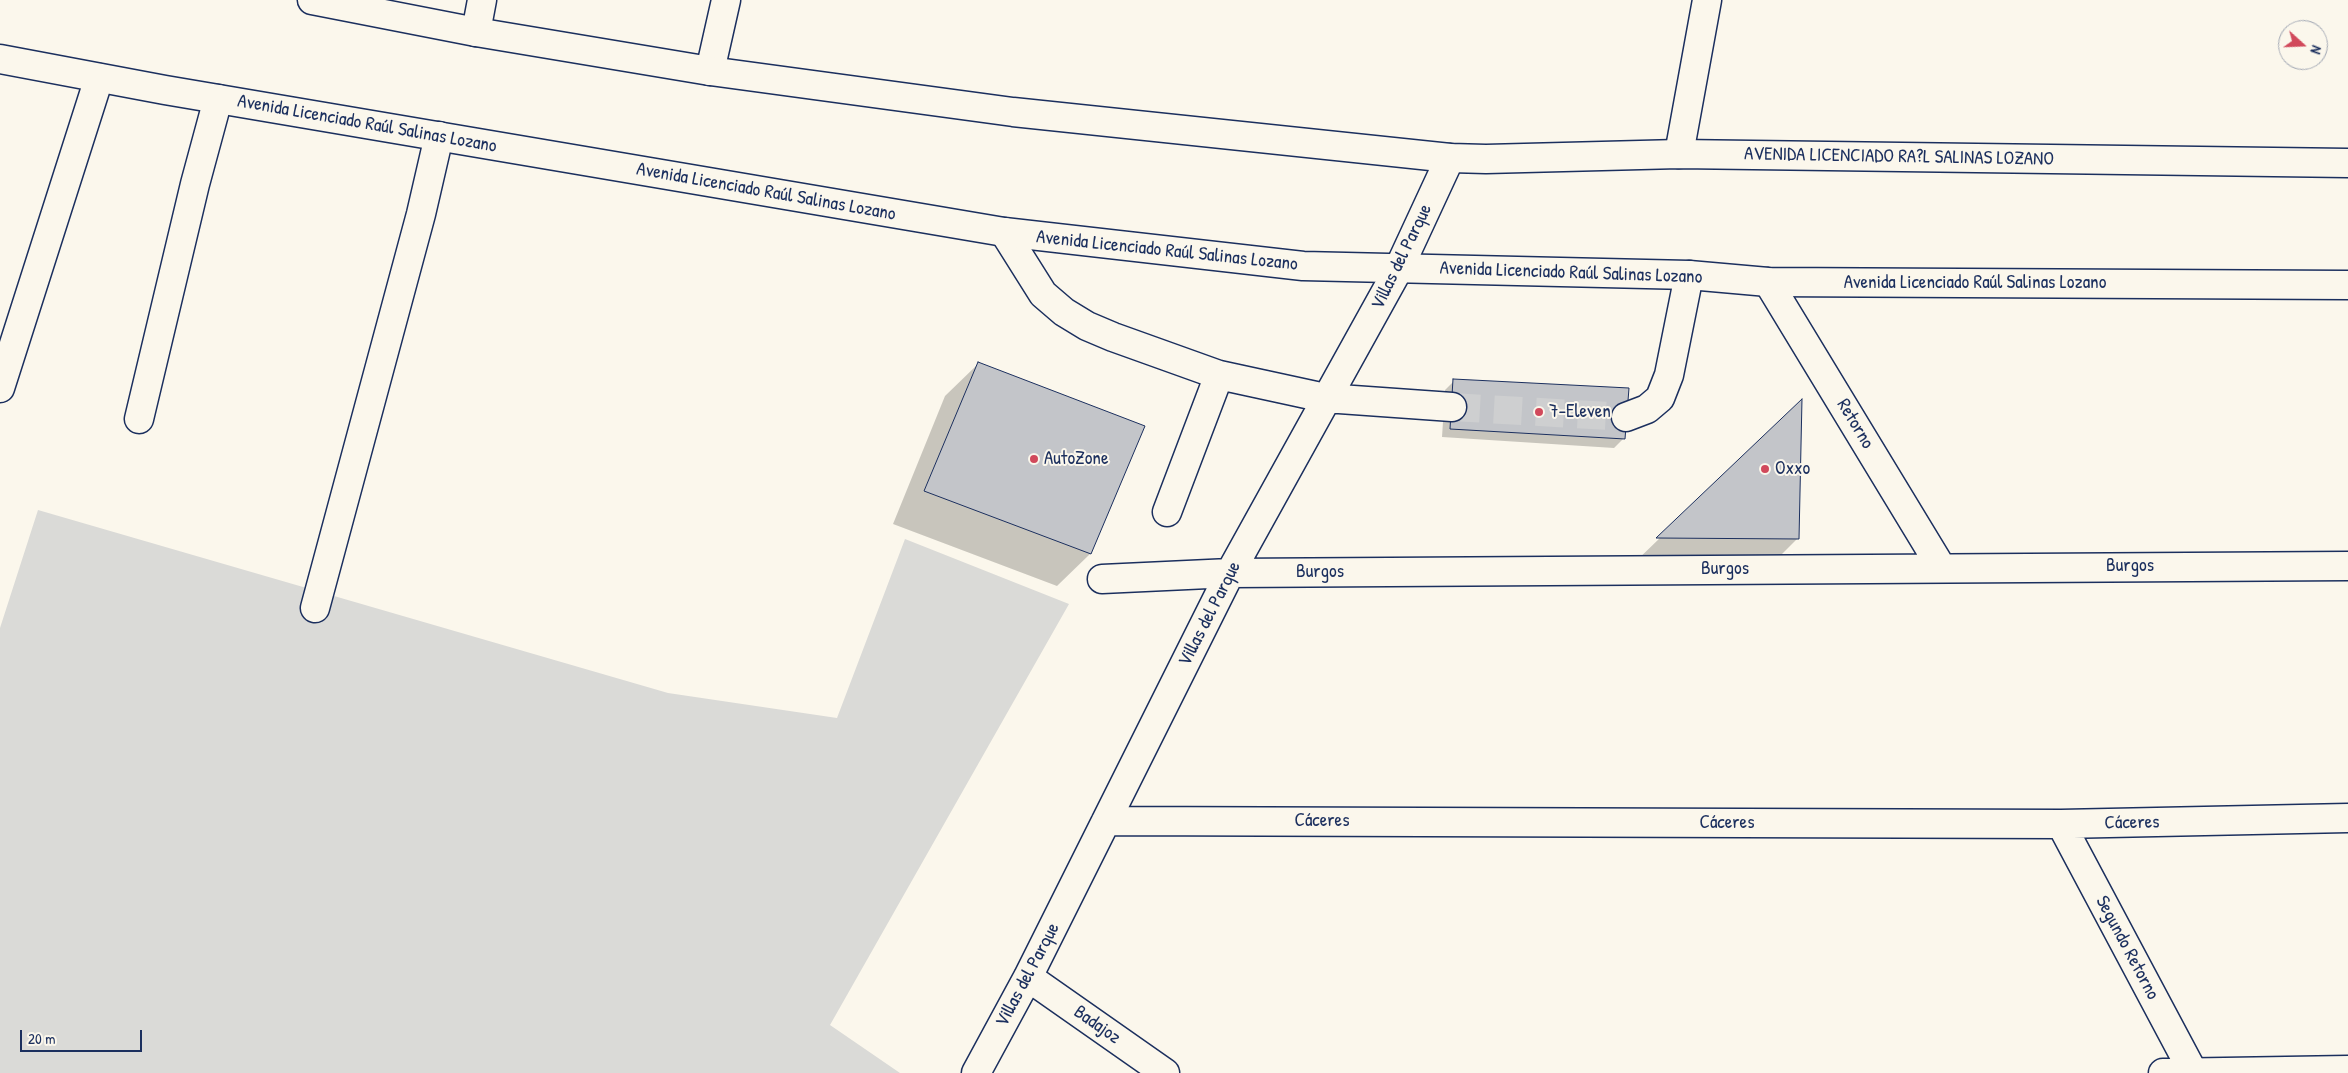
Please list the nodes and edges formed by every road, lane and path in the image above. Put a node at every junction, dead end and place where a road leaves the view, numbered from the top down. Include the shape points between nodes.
1 (312, 0) edge
2 (482, 0) edge
3 (726, 0) edge
4 (1707, 0) edge
5 (476, 32) junction
6 (0, 59) edge
7 (710, 71) junction
8 (98, 78) junction
9 (218, 99) junction
10 (438, 136) junction
11 (1679, 154) junction
12 (1450, 158) junction
13 (2348, 163) edge
14 (1004, 232) junction
15 (1399, 268) junction
16 (1688, 275) junction
17 (1768, 282) junction
18 (2348, 285) edge
19 (1219, 375) junction
20 (0, 388) edge
21 (1325, 398) junction
22 (1452, 407) tunnel mouth
23 (1626, 417) tunnel mouth
24 (139, 419) dead end
25 (1167, 512) dead end
26 (2348, 566) edge
27 (1941, 567) junction
28 (1230, 573) junction
29 (1102, 578) dead end
30 (315, 608) dead end
31 (2348, 818) edge
32 (1106, 820) junction
33 (2061, 824) junction
34 (1028, 977) junction
35 (2348, 1070) edge
36 (2193, 1072) edge
37 (976, 1073) edge
38 (1166, 1073) edge
39 (2163, 1073) edge

1 - 5 street
2 - 5 street
3 - 7 street
4 - 11 street
5 - 7 street
6 - 8 street, Avenida Licenciado Raúl Salinas Lozano
7 - 12 street via 1012,112
8 - 9 street, Avenida Licenciado Raúl Salinas Lozano
8 - 20 street
9 - 10 street, Avenida Licenciado Raúl Salinas Lozano
9 - 24 street
10 - 14 street, Avenida Licenciado Raúl Salinas Lozano
10 - 30 street via 421,214
11 - 12 street, AVENIDA LICENCIADO RA?L SALINAS LOZANO
11 - 13 street, AVENIDA LICENCIADO RA?L SALINAS LOZANO
12 - 15 street, Villas del Parque
14 - 15 street, Avenida Licenciado Raúl Salinas Lozano via 1303,266
14 - 19 street via 1043,294 1064,312 1113,337
15 - 16 street, Avenida Licenciado Raúl Salinas Lozano
15 - 21 street, Villas del Parque
16 - 17 street, Avenida Licenciado Raúl Salinas Lozano
16 - 23 street via 1669,375 1660,398 1647,409
17 - 18 street, Avenida Licenciado Raúl Salinas Lozano
17 - 27 street, Retorno
19 - 21 street
19 - 25 street
21 - 22 street
21 - 28 street, Villas del Parque
26 - 27 street, Burgos
27 - 28 street, Burgos
28 - 29 street, Burgos
28 - 32 street, Villas del Parque
31 - 33 street, Cáceres
32 - 33 street, Cáceres
32 - 34 street, Villas del Parque
33 - 36 street, Segundo Retorno
34 - 37 street, Villas del Parque
34 - 38 street, Badajoz
35 - 36 street
36 - 39 street

